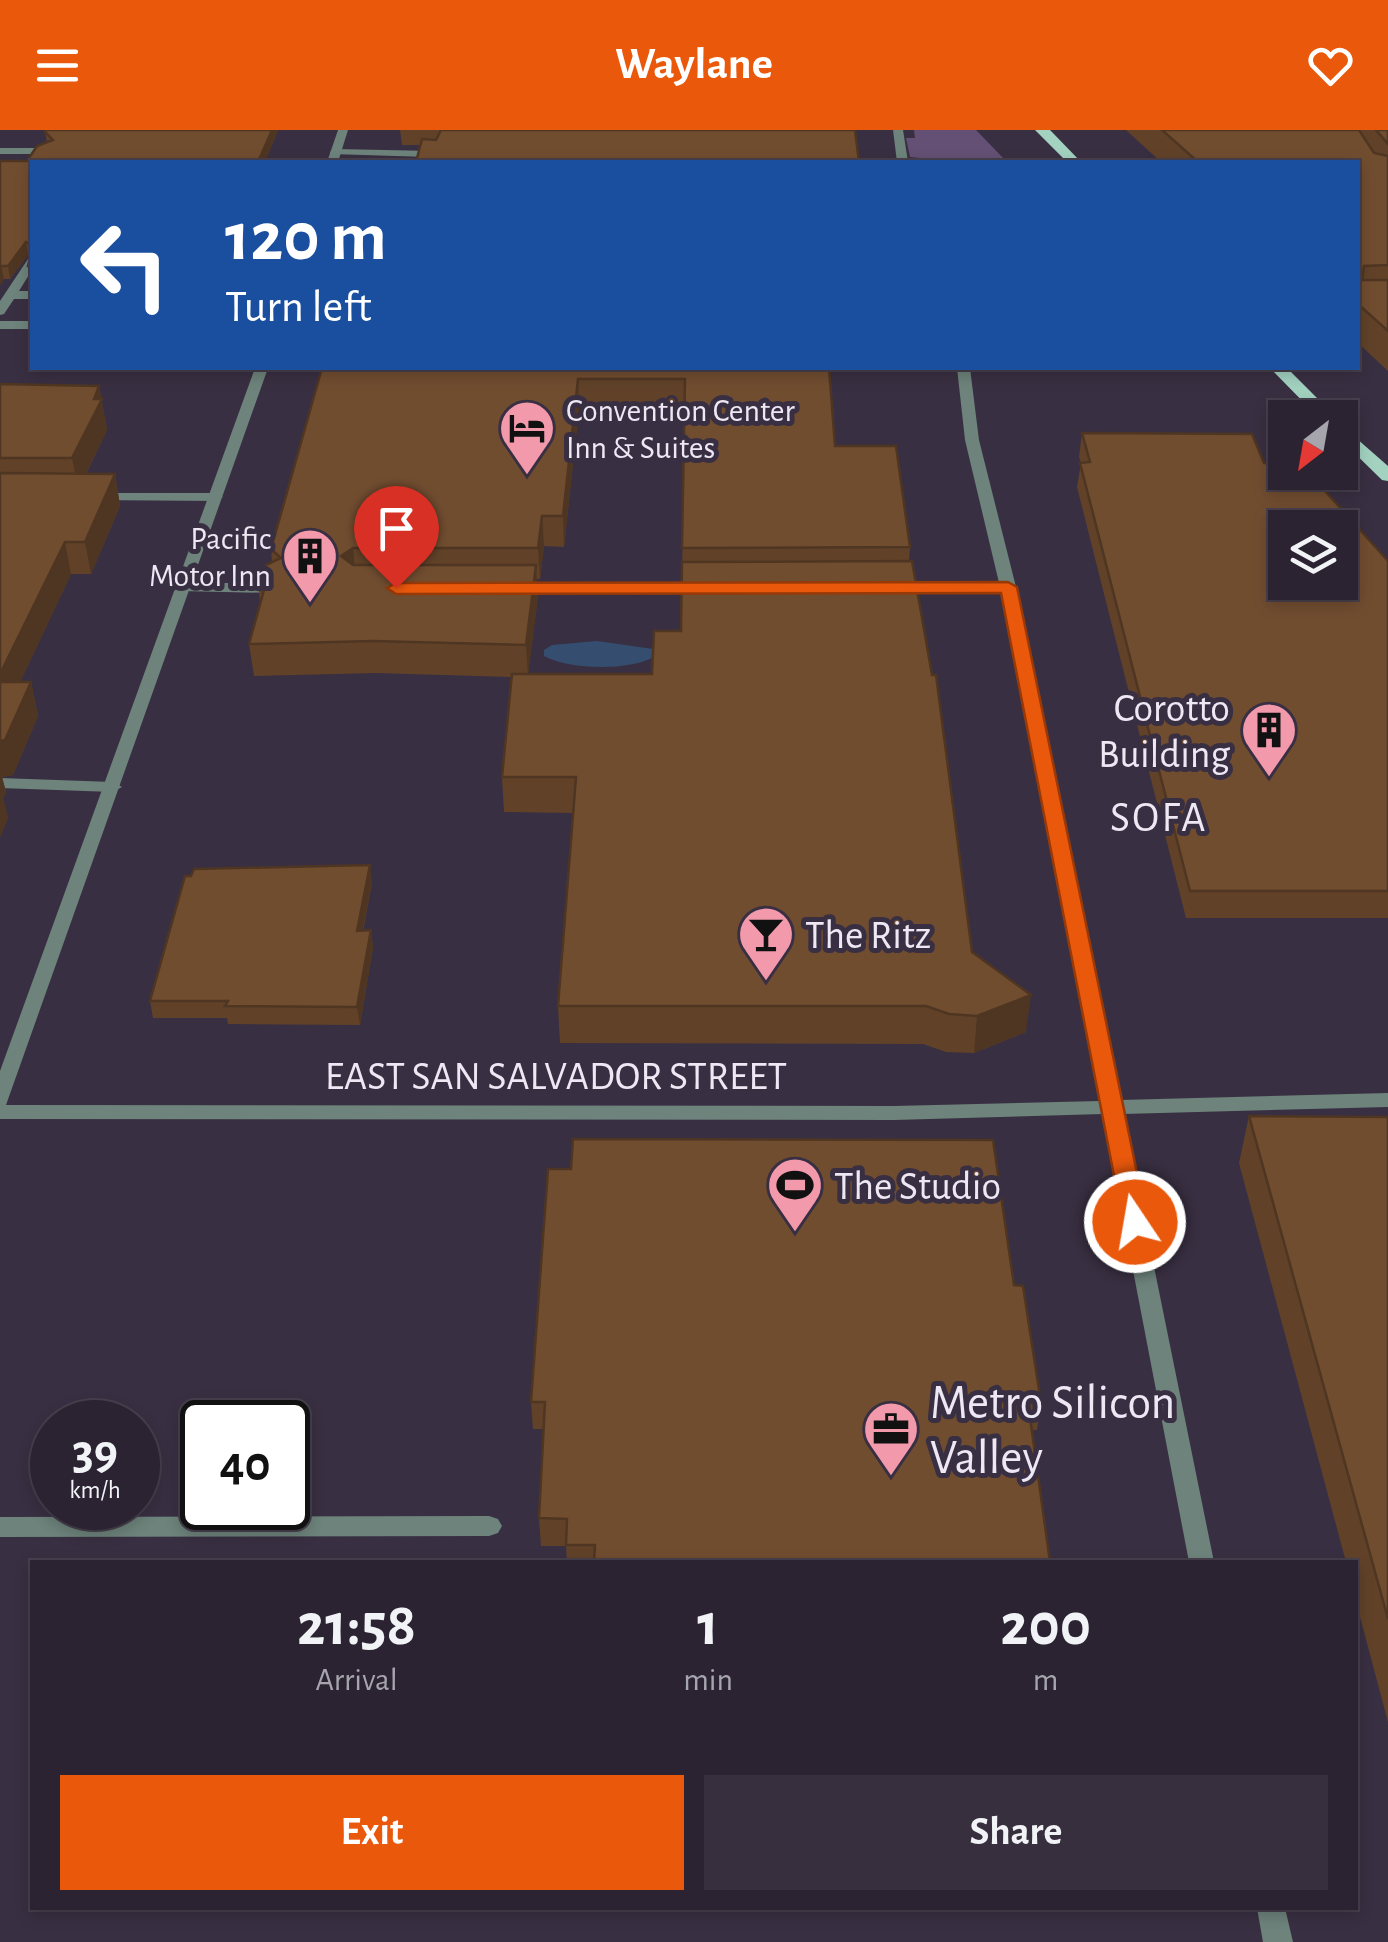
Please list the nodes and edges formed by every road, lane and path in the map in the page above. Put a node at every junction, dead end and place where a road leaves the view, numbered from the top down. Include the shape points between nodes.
1 (343, 130) edge
2 (898, 130) edge
3 (1042, 130) edge
4 (0, 151) edge
5 (47, 151) edge
6 (333, 157) edge
7 (432, 160) edge
8 (903, 160) edge
9 (1072, 160) edge
10 (30, 265) edge
11 (10, 295) junction
12 (30, 295) edge
13 (0, 311) edge
14 (0, 325) edge
15 (30, 325) edge
16 (259, 370) edge
17 (964, 370) edge
18 (1280, 370) edge
19 (1310, 400) edge
20 (1358, 447) edge
21 (1388, 476) edge
22 (216, 496) junction
23 (71, 497) edge
24 (1008, 587) junction
25 (184, 588) junction
26 (272, 588) edge
27 (495, 588) edge
28 (732, 588) edge
29 (871, 589) edge
30 (0, 783) edge
31 (114, 787) junction
32 (0, 1100) edge
33 (1388, 1100) edge
34 (1111, 1106) junction
35 (0, 1112) edge
36 (489, 1526) dead end
37 (0, 1527) edge
38 (1202, 1560) edge
39 (1271, 1910) edge
40 (1278, 1942) edge

1 - 6 street
2 - 8 street
3 - 9 main road
4 - 5 street
6 - 7 street via 434,154
10 - 11 street
11 - 12 street
11 - 13 street
14 - 15 street
16 - 22 street
17 - 24 street via 972,440
18 - 19 main road
20 - 21 main road
22 - 23 street
22 - 25 street
24 - 29 street
24 - 34 street
25 - 26 street
25 - 31 street
27 - 28 street
30 - 31 street
31 - 32 street
33 - 34 street, EAST SAN SALVADOR STREET
34 - 35 street, EAST SAN SALVADOR STREET via 844,1113
34 - 38 street
36 - 37 street
39 - 40 street

